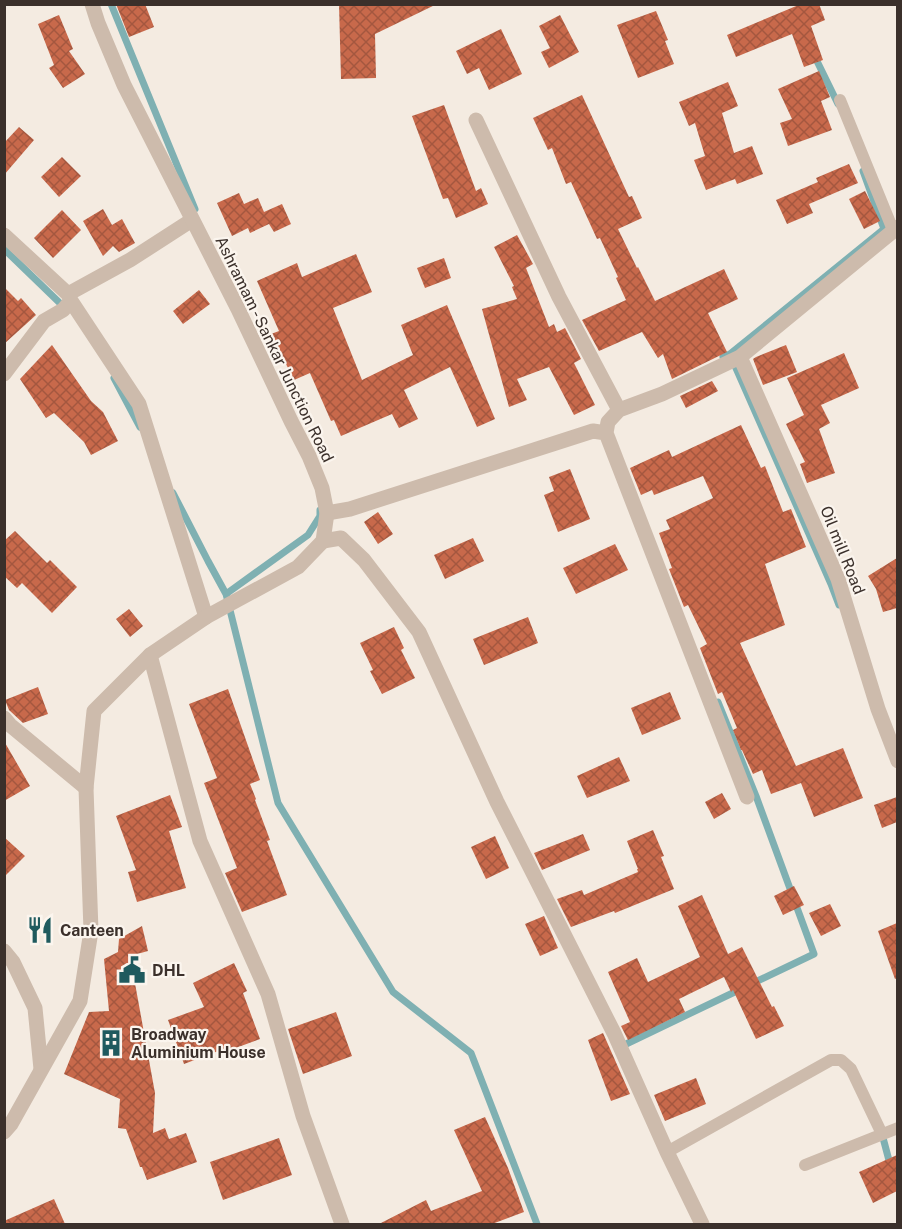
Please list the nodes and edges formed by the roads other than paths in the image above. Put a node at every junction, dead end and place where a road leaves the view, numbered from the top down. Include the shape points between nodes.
1 (92, 4) edge
2 (840, 100) dead end
3 (476, 120) dead end
4 (192, 220) junction
5 (895, 229) edge
6 (4, 235) edge
7 (67, 302) junction
8 (740, 357) junction
9 (4, 374) edge
10 (619, 410) junction
11 (606, 433) junction
12 (327, 513) junction
13 (323, 541) junction
14 (206, 618) junction
15 (150, 655) junction
16 (4, 718) edge
17 (897, 761) edge
18 (86, 789) junction
19 (747, 797) dead end
20 (4, 951) edge
21 (41, 1069) junction
22 (897, 1128) edge
23 (4, 1132) edge
24 (882, 1134) junction
25 (667, 1152) junction
26 (805, 1165) dead end
27 (342, 1224) edge
28 (702, 1224) edge

1 - 4 street, Ashramam - Sankar Junction Road via 124,85
2 - 5 lane
3 - 10 street via 559,297
4 - 7 street
4 - 12 street, Ashramam - Sankar Junction Road via 309,456
5 - 8 street
6 - 7 street
7 - 9 street via 44,321
7 - 14 street via 139,404
8 - 10 street
8 - 17 street, Oil mill Road via 838,579
10 - 11 street via 608,422
11 - 12 street via 593,431
11 - 19 street
12 - 13 street, Ashramam - Sankar Junction Road
13 - 14 street via 298,567
13 - 25 street via 341,538 357,552 418,632 497,802 614,1034
14 - 15 street
15 - 18 street via 94,711
15 - 27 street via 200,841 268,994 303,1116
16 - 18 street
18 - 21 street via 91,931 80,1001
20 - 21 street via 35,1008
21 - 23 street
22 - 24 lane
24 - 25 lane via 850,1069 841,1060 831,1060
24 - 26 lane
25 - 28 street

